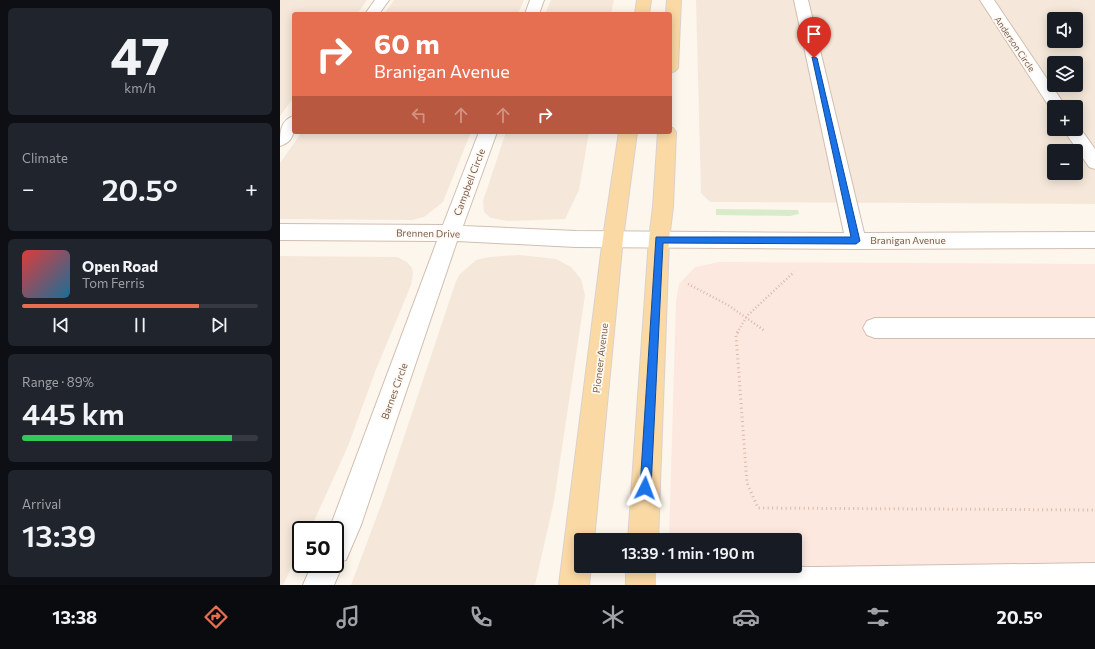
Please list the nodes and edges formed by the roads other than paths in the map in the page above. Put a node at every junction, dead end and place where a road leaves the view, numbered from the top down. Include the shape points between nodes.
1 (382, 0) edge
2 (537, 0) edge
3 (644, 0) edge
4 (674, 0) edge
5 (801, 0) edge
6 (986, 0) edge
7 (373, 12) edge
8 (533, 12) edge
9 (642, 12) edge
10 (672, 34) edge
11 (1053, 100) edge
12 (292, 124) edge
13 (487, 134) edge
14 (628, 134) edge
15 (667, 134) edge
16 (1077, 136) edge
17 (280, 140) edge
18 (1095, 163) edge
19 (280, 232) edge
20 (450, 233) junction
21 (613, 238) junction
22 (576, 239) joint
23 (659, 239) junction
24 (1095, 240) edge
25 (856, 241) junction
26 (875, 328) dead end
27 (1095, 328) edge
28 (344, 529) edge
29 (643, 533) edge
30 (324, 573) edge
31 (641, 577) edge
32 (1095, 578) edge
33 (318, 585) edge
34 (574, 585) edge

1 - 7 street
2 - 8 street
3 - 9 main road
4 - 10 main road
5 - 25 street
6 - 11 street, Anderson Circle
12 - 17 street
13 - 20 street, Campbell Circle
14 - 21 main road, Pioneer Avenue
15 - 23 main road
16 - 18 street
19 - 20 street, Brennen Drive
20 - 22 street, Brennen Drive
20 - 28 street, Barnes Circle
21 - 22 street, Branigan Avenue
21 - 23 street, Branigan Avenue
21 - 34 main road, Pioneer Avenue
23 - 25 street, Branigan Avenue
23 - 29 main road
24 - 25 street, Branigan Avenue
26 - 27 street
30 - 33 street
31 - 32 street via 817,582

